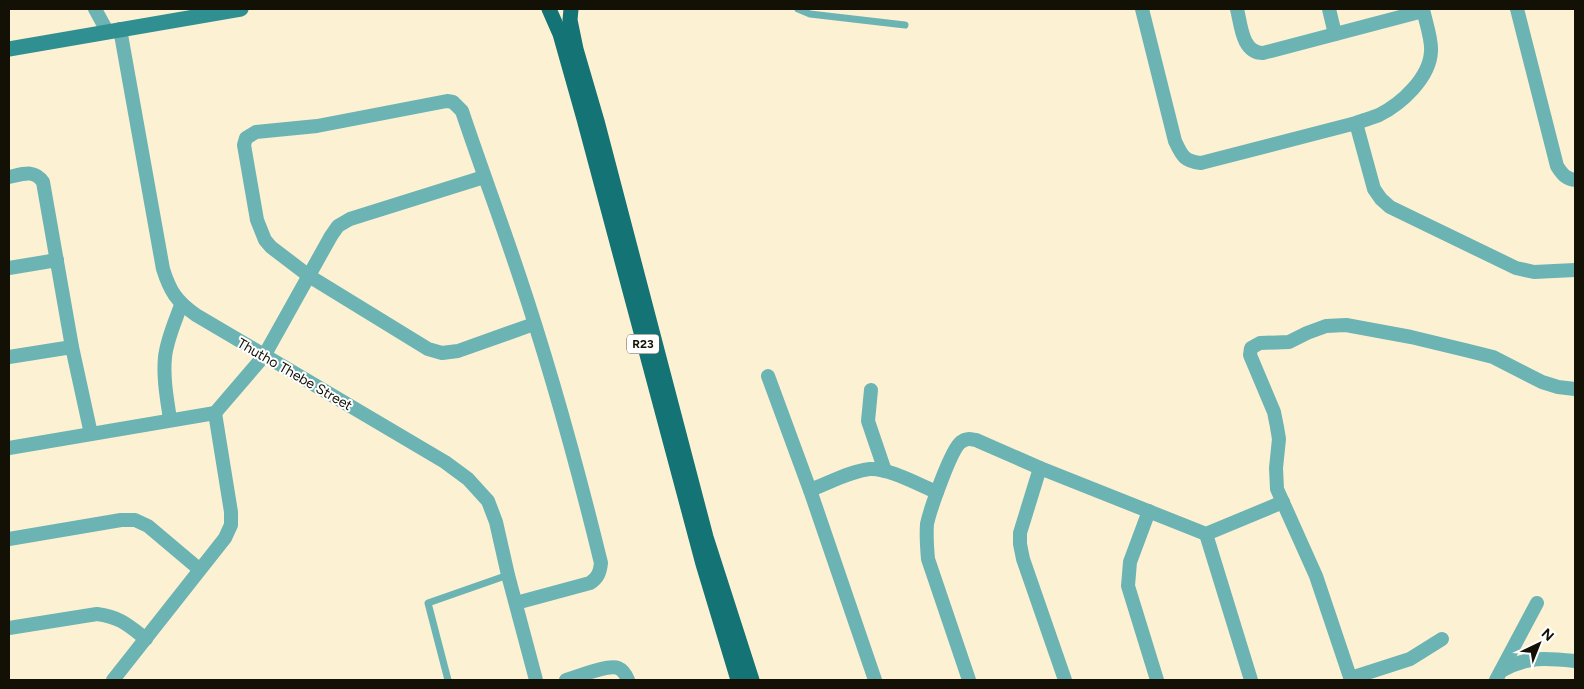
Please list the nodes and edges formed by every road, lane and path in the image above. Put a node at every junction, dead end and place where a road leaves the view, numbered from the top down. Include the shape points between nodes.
1 (95, 9) edge
2 (241, 9) edge
3 (549, 9) edge
4 (571, 9) edge
5 (798, 9) edge
6 (1142, 9) edge
7 (1237, 9) edge
8 (1329, 9) edge
9 (1517, 9) edge
10 (1423, 10) edge
11 (905, 25) dead end
12 (113, 30) junction
13 (1335, 34) junction
14 (9, 49) edge
15 (1356, 123) junction
16 (9, 176) edge
17 (484, 177) junction
18 (1575, 180) edge
19 (57, 260) junction
20 (9, 268) edge
21 (1575, 270) edge
22 (309, 276) junction
23 (181, 305) junction
24 (534, 324) junction
25 (72, 347) junction
26 (264, 356) junction
27 (9, 357) edge
28 (768, 376) dead end
29 (1575, 389) edge
30 (871, 390) dead end
31 (215, 413) junction
32 (170, 419) junction
33 (91, 434) junction
34 (9, 448) edge
35 (1040, 468) junction
36 (885, 471) junction
37 (810, 490) junction
38 (937, 492) junction
39 (1283, 502) junction
40 (1149, 511) junction
41 (1206, 534) junction
42 (9, 539) edge
43 (198, 569) junction
44 (508, 575) junction
45 (516, 603) junction
46 (1537, 603) dead end
47 (9, 628) edge
48 (146, 639) junction
49 (1442, 639) dead end
50 (1575, 661) edge
51 (1499, 676) edge
52 (1351, 679) edge
53 (113, 680) edge
54 (448, 680) edge
55 (536, 680) edge
56 (566, 680) edge
57 (628, 680) edge
58 (738, 680) edge
59 (752, 680) edge
60 (875, 680) edge
61 (968, 680) edge
62 (1065, 680) edge
63 (1157, 680) edge
64 (1251, 680) edge

1 - 12 street, Thutho Thebe Street
2 - 12 street
3 - 58 main road, R23 via 560,34 584,119 703,564
4 - 59 main road, R23 via 576,49 706,536
5 - 11 lane via 810,14
6 - 15 street via 1175,141 1181,155 1189,162 1201,163
7 - 13 street via 1246,43 1256,53
8 - 13 street
9 - 18 street via 1557,166 1562,175
10 - 13 street
10 - 15 street via 1432,50 1419,82 1395,106
12 - 14 street
12 - 23 street, Thutho Thebe Street via 163,269 169,288
15 - 21 street via 1374,189 1390,207 1516,268 1534,272
16 - 19 street via 34,174 44,182
17 - 22 street via 350,219 338,226
17 - 22 street via 462,111 453,102 251,134 244,145 261,232 271,247
17 - 24 street
19 - 20 street
19 - 25 street
22 - 24 street via 428,349 442,353 458,351
22 - 26 street
23 - 26 street, Thutho Thebe Street
23 - 32 street via 165,357
24 - 45 street via 584,493 601,563 599,574 590,582
25 - 27 street
25 - 33 street
26 - 31 street
26 - 44 street, Thutho Thebe Street via 445,462 468,479 488,502
28 - 37 street
29 - 39 street via 1542,382 1493,357 1346,325 1326,326 1289,342 1260,343 1249,352 1274,412 1279,439 1275,481
30 - 36 street via 868,421
31 - 32 street
31 - 43 street via 231,525 225,538
32 - 33 street
33 - 34 street
35 - 38 street via 968,439 955,448
35 - 40 street
35 - 62 street via 1020,532 1020,544
36 - 37 street via 871,469 858,472
36 - 38 street
37 - 60 street
38 - 61 street via 928,523 928,559
39 - 41 street
39 - 52 street via 1316,576
40 - 41 street
40 - 63 street via 1130,562 1128,586
41 - 64 street
42 - 43 street via 135,520 148,526
43 - 48 street
44 - 45 street, Thutho Thebe Street
44 - 54 lane via 428,603
45 - 55 street, Thutho Thebe Street
46 - 51 street
47 - 48 street via 97,614 122,620
48 - 53 street
49 - 52 street via 1410,659
50 - 51 street via 1519,662
56 - 57 street via 610,667 619,668

